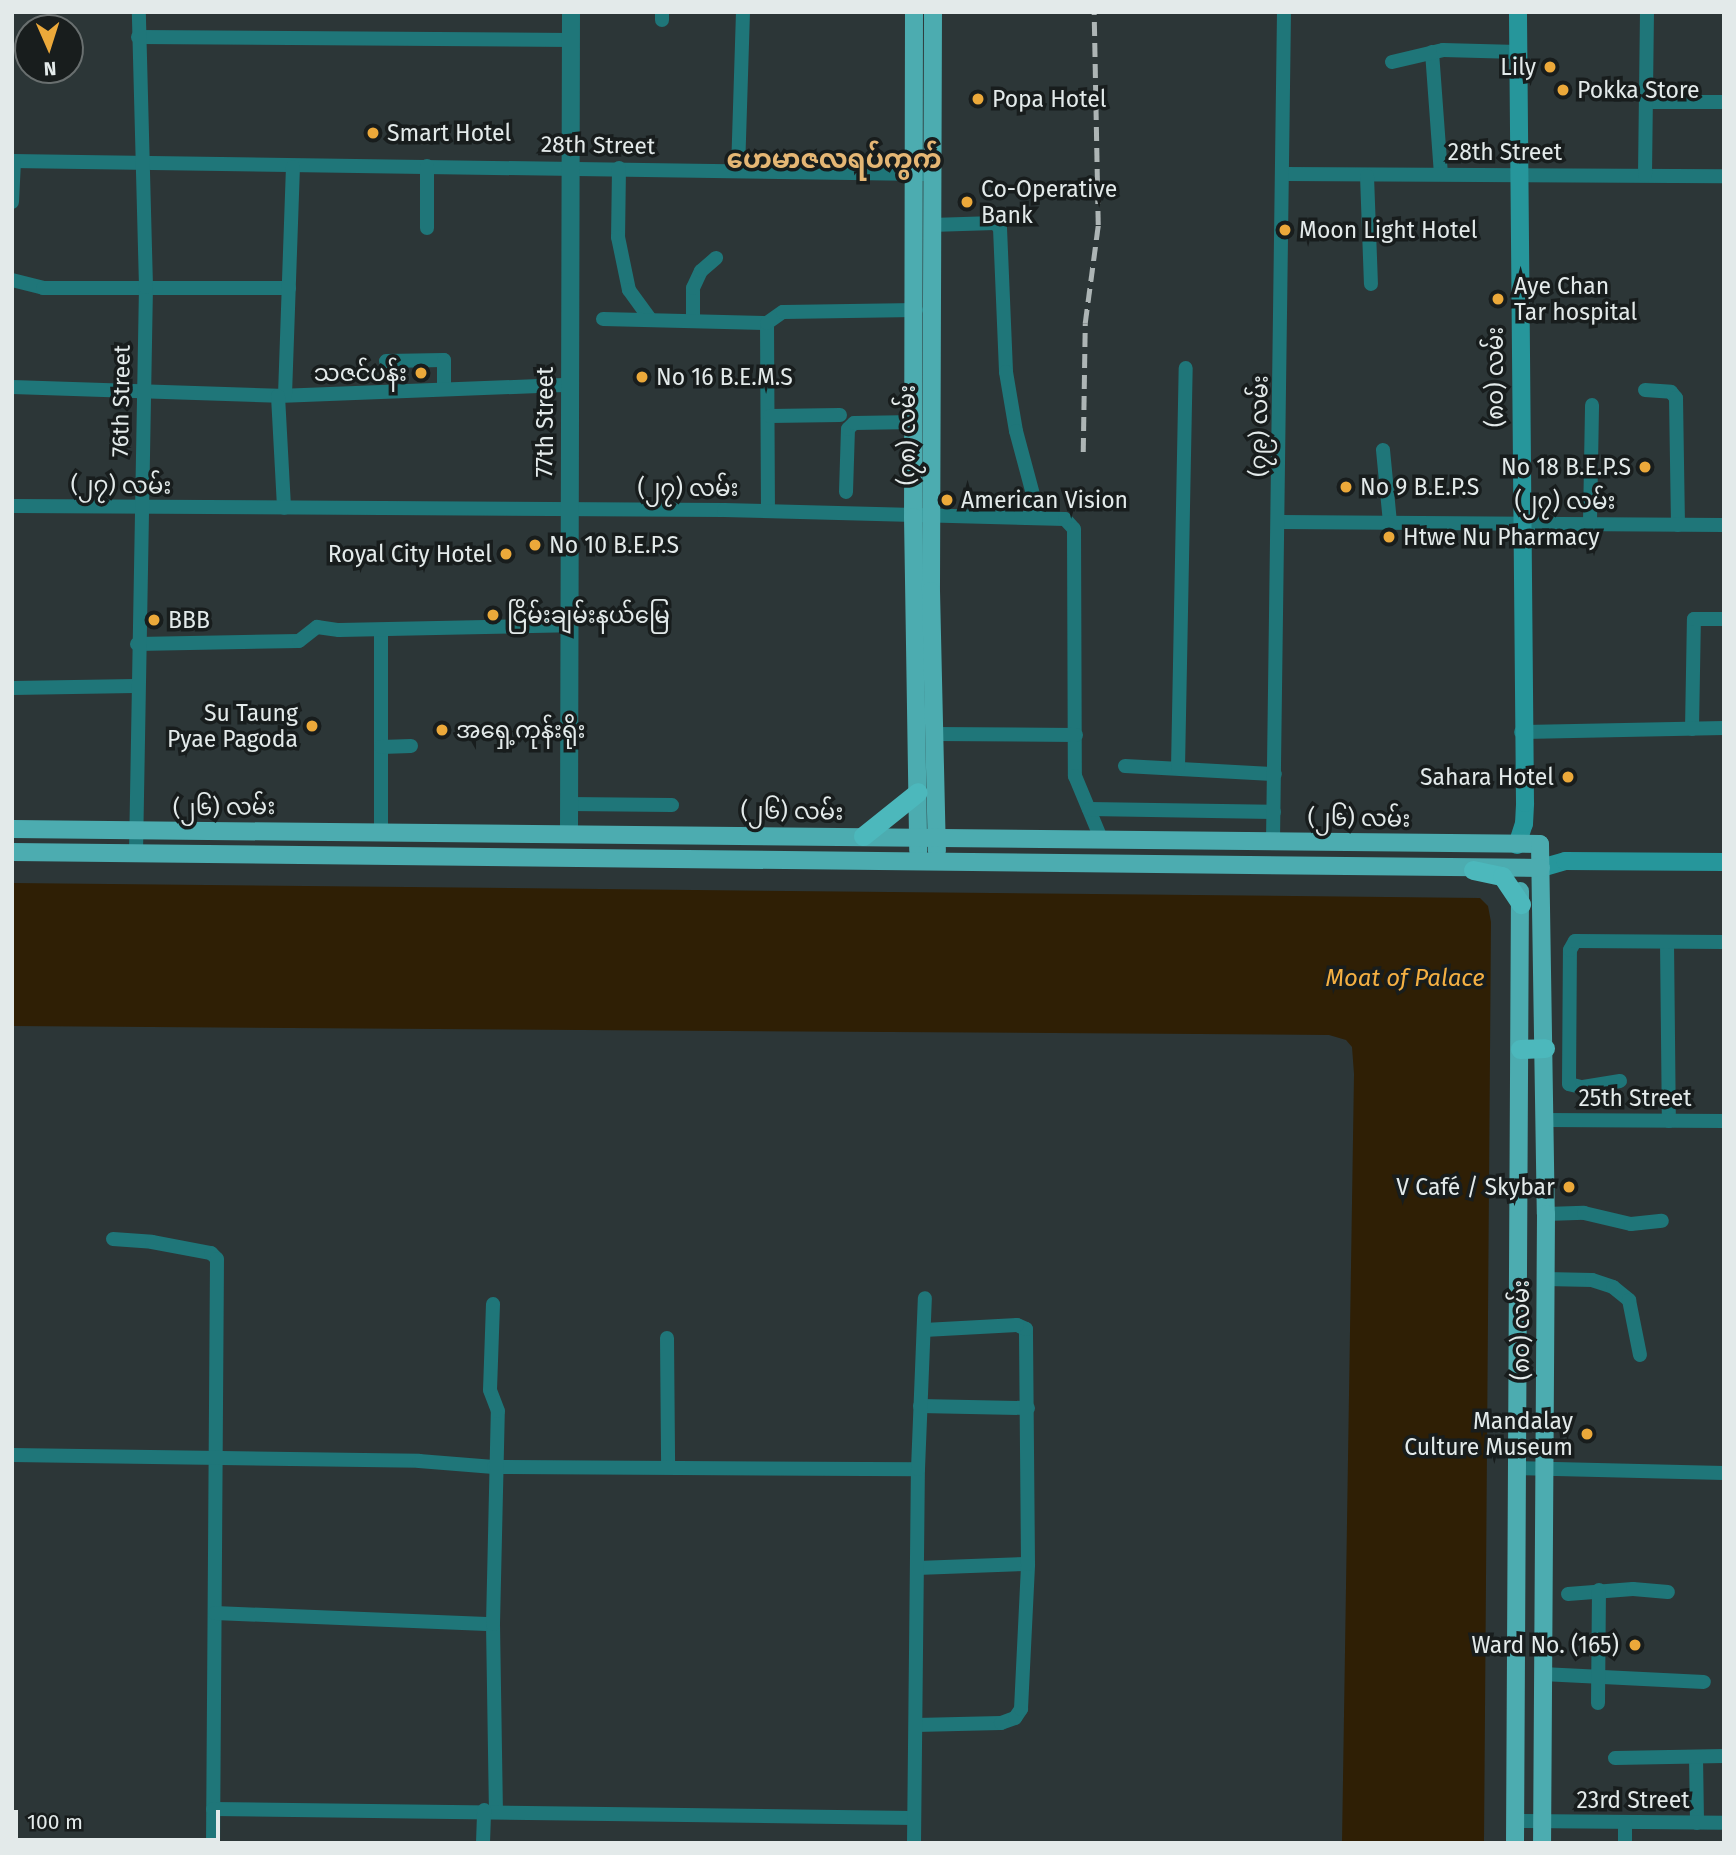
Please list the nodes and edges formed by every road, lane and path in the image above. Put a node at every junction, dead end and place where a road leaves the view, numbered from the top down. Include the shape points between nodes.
1 (139, 12) edge
2 (571, 12) edge
3 (743, 12) edge
4 (914, 12) edge
5 (933, 12) edge
6 (1284, 12) edge
7 (1518, 12) edge
8 (1647, 12) edge
9 (138, 37) junction
10 (571, 40) junction
11 (1432, 52) junction
12 (1518, 52) junction
13 (1392, 62) dead end
14 (1646, 102) junction
15 (1724, 103) edge
16 (13, 161) edge
17 (141, 162) junction
18 (427, 166) junction
19 (293, 167) junction
20 (569, 167) junction
21 (619, 168) junction
22 (738, 171) junction
23 (913, 173) junction
24 (932, 174) junction
25 (1285, 174) junction
26 (1441, 174) junction
27 (1518, 175) junction
28 (1645, 175) junction
29 (1367, 176) junction
30 (1724, 176) edge
31 (12, 202) edge
32 (931, 225) junction
33 (427, 228) dead end
34 (716, 258) dead end
35 (12, 280) edge
36 (1371, 284) dead end
37 (146, 287) junction
38 (289, 288) junction
39 (916, 310) junction
40 (693, 318) junction
41 (603, 319) dead end
42 (650, 319) junction
43 (767, 323) junction
44 (386, 361) dead end
45 (1186, 368) dead end
46 (570, 385) junction
47 (12, 387) edge
48 (444, 389) junction
49 (1645, 390) dead end
50 (143, 394) junction
51 (282, 396) junction
52 (1592, 405) dead end
53 (840, 415) dead end
54 (770, 416) junction
55 (915, 422) junction
56 (1383, 450) dead end
57 (846, 492) dead end
58 (12, 506) edge
59 (284, 508) junction
60 (142, 510) junction
61 (571, 511) junction
62 (768, 511) junction
63 (912, 517) junction
64 (1040, 517) junction
65 (932, 519) junction
66 (1281, 522) junction
67 (1590, 522) junction
68 (1390, 523) junction
69 (1520, 524) junction
70 (1678, 525) junction
71 (1724, 525) edge
72 (1724, 620) edge
73 (569, 625) junction
74 (380, 630) junction
75 (137, 645) junction
76 (135, 686) junction
77 (12, 688) edge
78 (1724, 728) edge
79 (1692, 729) junction
80 (1521, 732) junction
81 (934, 734) junction
82 (1076, 735) junction
83 (411, 746) dead end
84 (381, 747) junction
85 (1125, 766) dead end
86 (1178, 768) junction
87 (1275, 774) junction
88 (918, 792) junction
89 (569, 804) junction
90 (672, 805) dead end
91 (1089, 809) junction
92 (1274, 812) junction
93 (1524, 824) junction
94 (12, 829) edge
95 (381, 830) junction
96 (569, 831) junction
97 (136, 832) junction
98 (863, 836) junction
99 (926, 839) junction
100 (1102, 841) junction
101 (1273, 841) junction
102 (1540, 844) junction
103 (1517, 845) junction
104 (12, 852) edge
105 (136, 853) junction
106 (919, 858) junction
107 (938, 858) junction
108 (1565, 861) junction
109 (1724, 862) edge
110 (1517, 868) junction
111 (1541, 868) junction
112 (1473, 870) junction
113 (1521, 904) junction
114 (1667, 942) junction
115 (1724, 942) edge
116 (1545, 1048) junction
117 (1520, 1049) junction
118 (1620, 1081) dead end
119 (1546, 1121) junction
120 (1669, 1121) junction
121 (1724, 1121) edge
122 (1546, 1214) junction
123 (1662, 1221) dead end
124 (113, 1239) dead end
125 (1546, 1279) junction
126 (926, 1298) dead end
127 (493, 1304) dead end
128 (924, 1330) junction
129 (667, 1338) dead end
130 (1640, 1355) dead end
131 (920, 1406) junction
132 (1028, 1408) junction
133 (12, 1455) edge
134 (215, 1461) junction
135 (668, 1465) junction
136 (494, 1467) junction
137 (1517, 1468) junction
138 (1545, 1468) junction
139 (918, 1469) junction
140 (1724, 1473) edge
141 (1028, 1564) junction
142 (917, 1568) junction
143 (1599, 1590) junction
144 (1668, 1592) dead end
145 (1568, 1594) dead end
146 (215, 1613) junction
147 (493, 1624) junction
148 (1542, 1674) junction
149 (1599, 1678) junction
150 (1704, 1682) dead end
151 (1598, 1703) dead end
152 (916, 1725) junction
153 (1724, 1756) edge
154 (1696, 1757) junction
155 (1615, 1758) dead end
156 (214, 1809) junction
157 (490, 1810) junction
158 (914, 1818) junction
159 (1515, 1821) junction
160 (1542, 1822) junction
161 (1625, 1823) junction
162 (1697, 1823) junction
163 (1724, 1823) edge
164 (213, 1843) edge
165 (483, 1843) edge
166 (914, 1843) edge
167 (1515, 1843) edge
168 (1542, 1843) edge
169 (1625, 1843) edge

1 - 9 street, 76th Street
2 - 10 street, 77th Street
3 - 22 street
4 - 23 main road, (၇၈) လမ်း
5 - 24 main road, (၇၈) လမ်း
6 - 25 street, (၇၉) လမ်း
7 - 12 main road, (၈၀) လမ်း
8 - 14 street
9 - 10 street
9 - 17 street, 76th Street
10 - 20 street, 77th Street
11 - 12 street
11 - 13 street
11 - 26 street
12 - 27 main road, (၈၀) လမ်း
14 - 15 street
14 - 28 street
16 - 17 street, 28th Street
16 - 31 street
17 - 19 street, 28th Street
17 - 37 street, 76th Street
18 - 19 street, 28th Street
18 - 20 street, 28th Street
18 - 33 street
19 - 38 street
20 - 21 street, 28th Street
20 - 46 street, 77th Street
21 - 22 street, 28th Street
21 - 42 street via 618,237 629,290
22 - 23 street, 28th Street
23 - 24 street, 28th Street
23 - 39 main road, (၇၈) လမ်း
24 - 32 main road, (၇၈) လမ်း
25 - 29 street, 28th Street
25 - 66 street, (၇၉) လမ်း
26 - 27 street, 28th Street
26 - 29 street, 28th Street
27 - 28 street, 28th Street
27 - 69 main road, (၈၀) လမ်း
28 - 30 street, 28th Street
29 - 36 street
32 - 64 street via 995,223 1000,228 1006,372 1016,430
32 - 65 main road, (၇၈) လမ်း
34 - 40 street via 701,271 693,289
35 - 37 street via 43,288
37 - 38 street
37 - 50 street, 76th Street
38 - 51 street
39 - 43 street via 783,312
39 - 55 main road, (၇၈) လမ်း
40 - 42 street
40 - 43 street
41 - 42 street
43 - 54 street
44 - 48 street via 444,360
45 - 86 street
46 - 48 street
46 - 61 street, 77th Street
47 - 50 street
48 - 51 street
49 - 70 street via 1671,392 1676,398
50 - 51 street
50 - 60 street, 76th Street
51 - 59 street
52 - 67 street
53 - 54 street
54 - 62 street
55 - 57 street via 854,423 848,429
55 - 63 main road, (၇၈) လမ်း
56 - 68 street
58 - 60 street, (၂၇) လမ်း
59 - 60 street, (၂၇) လမ်း
59 - 61 street, (၂၇) လမ်း
60 - 75 street, 76th Street
61 - 62 street, (၂၇) လမ်း
61 - 73 street, 77th Street
62 - 63 street, (၂၇) လမ်း
63 - 65 street, (၂၇) လမ်း
63 - 88 main road, (၇၈) လမ်း
64 - 65 street, (၂၇) လမ်း
64 - 82 street, (၂၇) လမ်း via 1065,519 1074,529
65 - 81 main road, (၇၈) လမ်း
66 - 68 street, (၂၇) လမ်း
66 - 87 street, (၇၉) လမ်း
67 - 69 street, (၂၇) လမ်း
67 - 70 street, (၂၇) လမ်း
68 - 69 street, (၂၇) လမ်း
69 - 80 main road, (၈၀) လမ်း
70 - 71 street, (၂၇) လမ်း
72 - 79 street via 1694,619
73 - 74 street
73 - 89 street, 77th Street
74 - 75 street via 317,627 299,642
74 - 84 street
75 - 76 street, 76th Street
76 - 77 street
76 - 97 street, 76th Street
78 - 79 street
79 - 80 street
80 - 93 main road, (၈၀) လမ်း
81 - 82 street
81 - 99 main road, (၇၈) လမ်း
82 - 91 street, (၂၇) လမ်း via 1076,783
83 - 84 street
84 - 95 street
85 - 86 street
86 - 87 street
87 - 92 street, (၇၉) လမ်း
88 - 98 highway
88 - 99 main road, (၇၈) လမ်း
89 - 90 street
89 - 96 street, 77th Street
91 - 92 street
91 - 100 street, (၂၇) လမ်း
92 - 101 street, (၇၉) လမ်း
93 - 102 main road
93 - 103 main road, (၈၀) လမ်း
94 - 97 main road, (၂၆) လမ်း
95 - 96 main road, (၂၆) လမ်း
95 - 97 main road, (၂၆) လမ်း
96 - 98 main road, (၂၆) လမ်း
97 - 105 street, 76th Street
98 - 99 main road, (၂၆) လမ်း
99 - 100 main road, (၂၆) လမ်း
99 - 106 main road, (၇၈) လမ်း
99 - 107 main road, (၇၈) လမ်း
100 - 101 main road, (၂၆) လမ်း
101 - 103 main road, (၂၆) လမ်း
102 - 103 main road, (၂၆) လမ်း
102 - 108 main road
102 - 111 main road, (၈၀) လမ်း
103 - 110 main road, (၈၀) လမ်း
104 - 105 main road, (၂၆) လမ်း
105 - 106 main road, (၂၆) လမ်း
106 - 107 main road, (၂၆) လမ်း
107 - 112 main road, (၂၆) လမ်း
108 - 109 main road, (၂၆) လမ်း
108 - 111 main road, (၂၆) လမ်း
110 - 111 main road, (၂၆) လမ်း
110 - 112 main road, (၂၆) လမ်း
110 - 113 main road, (၈၀) လမ်း
111 - 116 main road, (၈၀) လမ်း
112 - 113 highway via 1502,876
113 - 117 main road, (၈၀) လမ်း
114 - 115 street
114 - 118 street via 1587,939 1575,941 1570,950 1569,1084 1581,1087
114 - 120 street
116 - 117 highway
116 - 119 main road, (၈၀) လမ်း
117 - 137 main road, (၈၀) လမ်း
119 - 120 street, 25th Street
119 - 122 main road, (၈၀) လမ်း
120 - 121 street, 25th Street
122 - 123 street via 1584,1213 1631,1224
122 - 125 main road, (၈၀) လမ်း
124 - 134 street via 211,1253 217,1259
125 - 130 street via 1592,1280 1614,1287 1629,1300
125 - 138 main road, (၈၀) လမ်း
126 - 128 street
127 - 136 street via 490,1390 498,1411
128 - 131 street
128 - 132 street via 1023,1325 1028,1336
129 - 135 street
131 - 132 street
131 - 139 street
132 - 141 street
133 - 134 street
134 - 136 street via 419,1461
134 - 146 street
135 - 136 street
135 - 139 street
136 - 147 street
137 - 138 street
137 - 159 main road, (၈၀) လမ်း
138 - 140 street
138 - 148 main road, (၈၀) လမ်း
139 - 142 street
141 - 142 street
141 - 152 street via 1022,1697 1015,1718 1001,1723
142 - 152 street
143 - 144 street
143 - 145 street
143 - 149 street
146 - 147 street
146 - 156 street
147 - 157 street
148 - 149 street
148 - 160 main road, (၈၀) လမ်း
149 - 150 street
149 - 151 street
152 - 158 street
153 - 154 street
154 - 155 street
154 - 162 street
156 - 157 street
156 - 164 street
157 - 158 street
157 - 165 street
158 - 166 street
159 - 160 street, 23rd Street
159 - 167 main road, (၈၀) လမ်း
160 - 161 street, 23rd Street
160 - 168 main road, (၈၀) လမ်း
161 - 162 street, 23rd Street
161 - 169 street
162 - 163 street, 23rd Street

